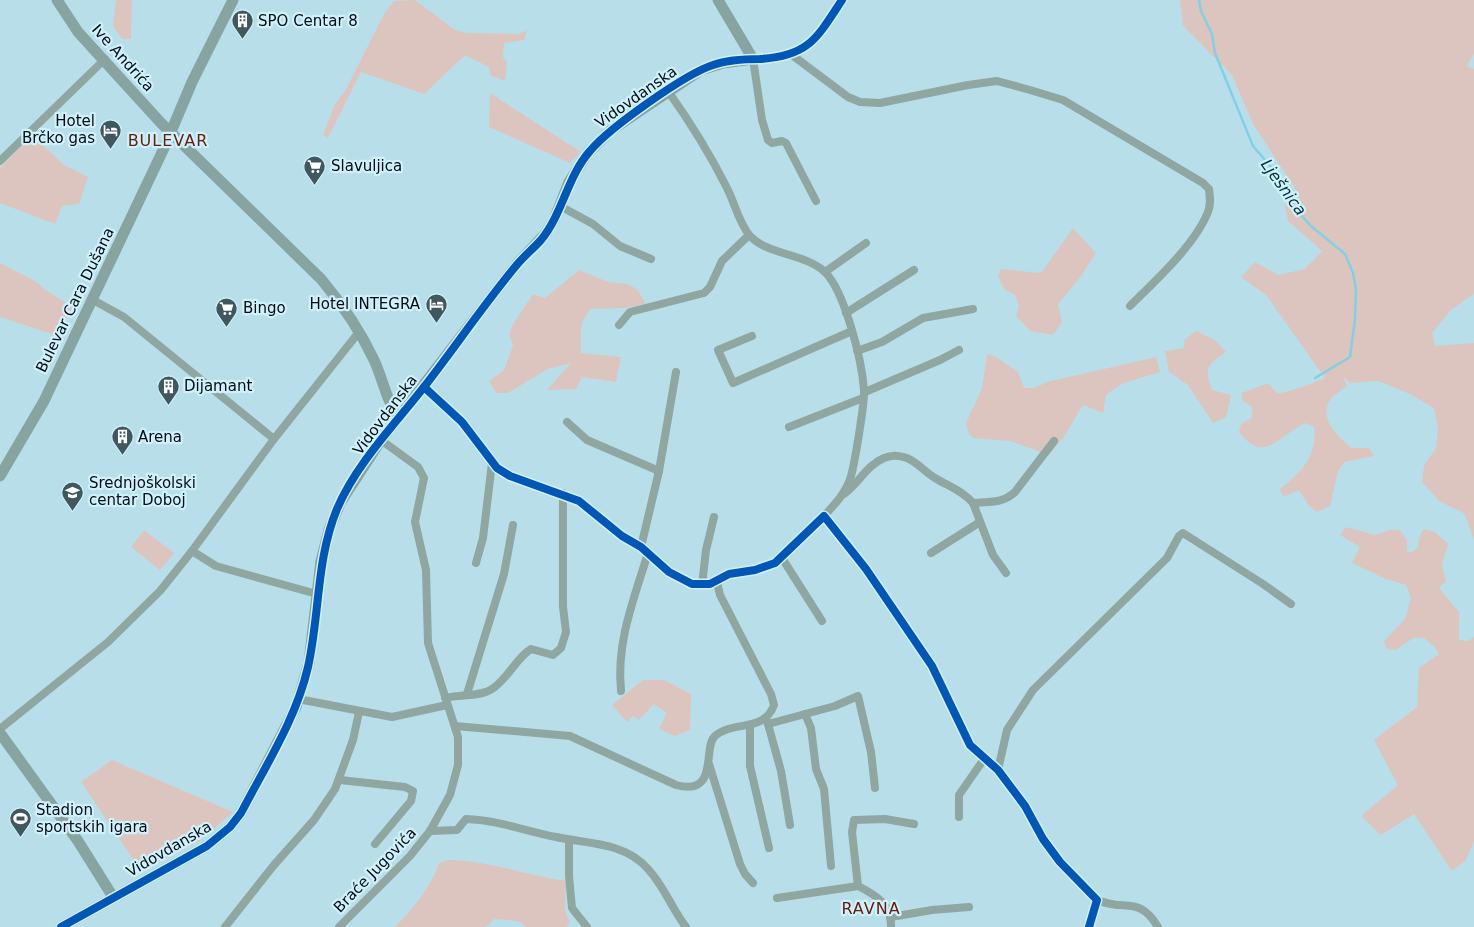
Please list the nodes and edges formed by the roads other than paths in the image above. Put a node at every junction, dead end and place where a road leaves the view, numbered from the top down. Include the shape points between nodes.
1 (58, 0) edge
2 (234, 0) edge
3 (718, 0) edge
4 (842, 0) edge
5 (792, 55) junction
6 (753, 59) junction
7 (105, 60) junction
8 (668, 91) junction
9 (171, 132) junction
10 (0, 162) edge
11 (816, 202) dead end
12 (560, 206) junction
13 (749, 235) junction
14 (866, 243) dead end
15 (651, 259) dead end
16 (914, 270) dead end
17 (825, 272) junction
18 (92, 300) junction
19 (1130, 306) dead end
20 (973, 309) dead end
21 (846, 313) junction
22 (619, 324) dead end
23 (852, 331) junction
24 (359, 332) junction
25 (752, 336) dead end
26 (959, 350) dead end
27 (857, 351) junction
28 (676, 372) dead end
29 (424, 387) junction
30 (864, 395) junction
31 (399, 417) junction
32 (567, 422) dead end
33 (789, 427) dead end
34 (274, 438) junction
35 (381, 440) junction
36 (1054, 442) dead end
37 (492, 463) junction
38 (658, 471) junction
39 (0, 476) edge
40 (563, 493) junction
41 (841, 496) junction
42 (973, 503) junction
43 (824, 516) junction
44 (714, 517) dead end
45 (980, 522) junction
46 (513, 525) dead end
47 (641, 547) junction
48 (192, 551) junction
49 (648, 553) junction
50 (931, 553) dead end
51 (782, 558) junction
52 (476, 563) dead end
53 (1006, 573) dead end
54 (717, 582) junction
55 (702, 585) junction
56 (317, 594) junction
57 (1291, 604) dead end
58 (822, 621) dead end
59 (621, 691) dead end
60 (467, 694) junction
61 (298, 699) junction
62 (446, 702) junction
63 (359, 712) junction
64 (805, 714) junction
65 (767, 722) junction
66 (750, 725) junction
67 (455, 726) junction
68 (0, 729) edge
69 (0, 734) edge
70 (984, 759) junction
71 (710, 764) junction
72 (998, 770) junction
73 (340, 780) junction
74 (875, 788) dead end
75 (960, 817) dead end
76 (914, 824) dead end
77 (790, 825) dead end
78 (430, 832) junction
79 (569, 840) junction
80 (375, 844) dead end
81 (769, 848) dead end
82 (831, 866) dead end
83 (753, 883) dead end
84 (858, 886) junction
85 (113, 897) junction
86 (777, 898) dead end
87 (1097, 900) junction
88 (969, 907) dead end
89 (891, 917) junction
90 (61, 927) edge
91 (225, 927) edge
92 (339, 927) edge
93 (587, 927) edge
94 (686, 927) edge
95 (891, 927) edge
96 (1089, 927) edge
97 (1158, 927) edge

1 - 7 street, Ive Andrića via 78,32
2 - 9 street, Bulevar Cara Dušana via 192,82
3 - 6 street
4 - 5 street via 815,38
5 - 6 street, Vidovdanska
5 - 19 street via 848,97 860,102 880,103 997,81 1038,92 1062,100 1203,183 1209,189 1211,203 1200,228 1168,268
6 - 8 street, Vidovdanska via 713,65
6 - 11 street via 768,140 786,143
7 - 9 street, Ive Andrića
7 - 10 street
8 - 12 street, Vidovdanska via 598,142 578,166
8 - 13 street via 713,162
9 - 18 street, Bulevar Cara Dušana
9 - 24 street, Ive Andrića via 321,279
12 - 15 street via 593,224 620,246
12 - 29 street, Vidovdanska via 540,241 517,264
13 - 17 street
13 - 22 street via 722,261 708,290 689,298 630,312
14 - 17 street
16 - 21 street
17 - 21 street
18 - 34 street via 124,317
18 - 39 street, Bulevar Cara Dušana via 41,407
20 - 27 street via 923,318 882,342
21 - 23 street
23 - 25 street via 733,383 718,350
23 - 27 street
24 - 31 street, Ive Andrića
24 - 34 street
26 - 30 street
27 - 30 street
28 - 38 street
29 - 31 street, Vidovdanska
29 - 37 street via 468,429
30 - 33 street
30 - 41 street via 850,479
31 - 35 street, Vidovdanska
32 - 38 street via 586,440
34 - 48 street
35 - 56 street, Vidovdanska via 337,509 322,556
35 - 62 street, Braće Jugovića via 418,467 424,478 415,522 426,570 428,643
36 - 42 street via 1008,499
37 - 40 street via 510,476
37 - 52 street via 483,538
38 - 47 street
40 - 47 street via 585,504 622,536
40 - 60 street via 566,632 561,648 553,655 531,649 492,689
41 - 42 street via 872,465 883,458 895,456 907,458 934,478 966,495
41 - 43 street
42 - 45 street
43 - 51 street
43 - 70 street via 866,569 932,666 970,745
44 - 55 street
45 - 50 street
45 - 53 street via 993,555
46 - 60 street via 504,574
47 - 49 street
48 - 56 street via 216,566
48 - 68 street via 138,614
49 - 55 street via 681,580
49 - 59 street via 622,643 619,666
51 - 54 street via 766,567 729,574
51 - 58 street
54 - 55 street
54 - 65 street via 720,595 774,701
56 - 61 street, Vidovdanska via 309,663
57 - 72 street via 1183,533 1178,536 1167,558 1033,690 1007,730
60 - 62 street
61 - 63 street
61 - 85 street, Vidovdanska via 283,735 230,827 197,852
62 - 63 street via 400,716
62 - 67 street, Braće Jugovića
63 - 73 street
64 - 65 street
64 - 74 street via 858,696 871,752
64 - 82 street via 811,728 816,769 824,789
65 - 66 street
65 - 77 street via 781,771
66 - 71 street via 715,736 711,742
66 - 81 street via 750,766
67 - 71 street via 570,736 682,787 698,783
67 - 78 street, Braće Jugovića via 460,745 458,764 450,795
69 - 85 street via 78,841
70 - 72 street
70 - 75 street via 959,795
71 - 83 street via 740,864
72 - 87 street via 1060,862
73 - 80 street via 405,787 413,791 411,802
73 - 91 street via 314,820 268,871
76 - 84 street via 885,819 854,820 852,832
78 - 79 street via 457,830 466,819 487,819
78 - 92 street, Braće Jugovića
79 - 93 street via 572,908
79 - 94 street via 612,847 639,861 648,869
84 - 86 street
84 - 89 street via 885,903
85 - 90 street, Vidovdanska
87 - 96 street
87 - 97 street via 1136,906 1148,912
88 - 89 street
89 - 95 street

